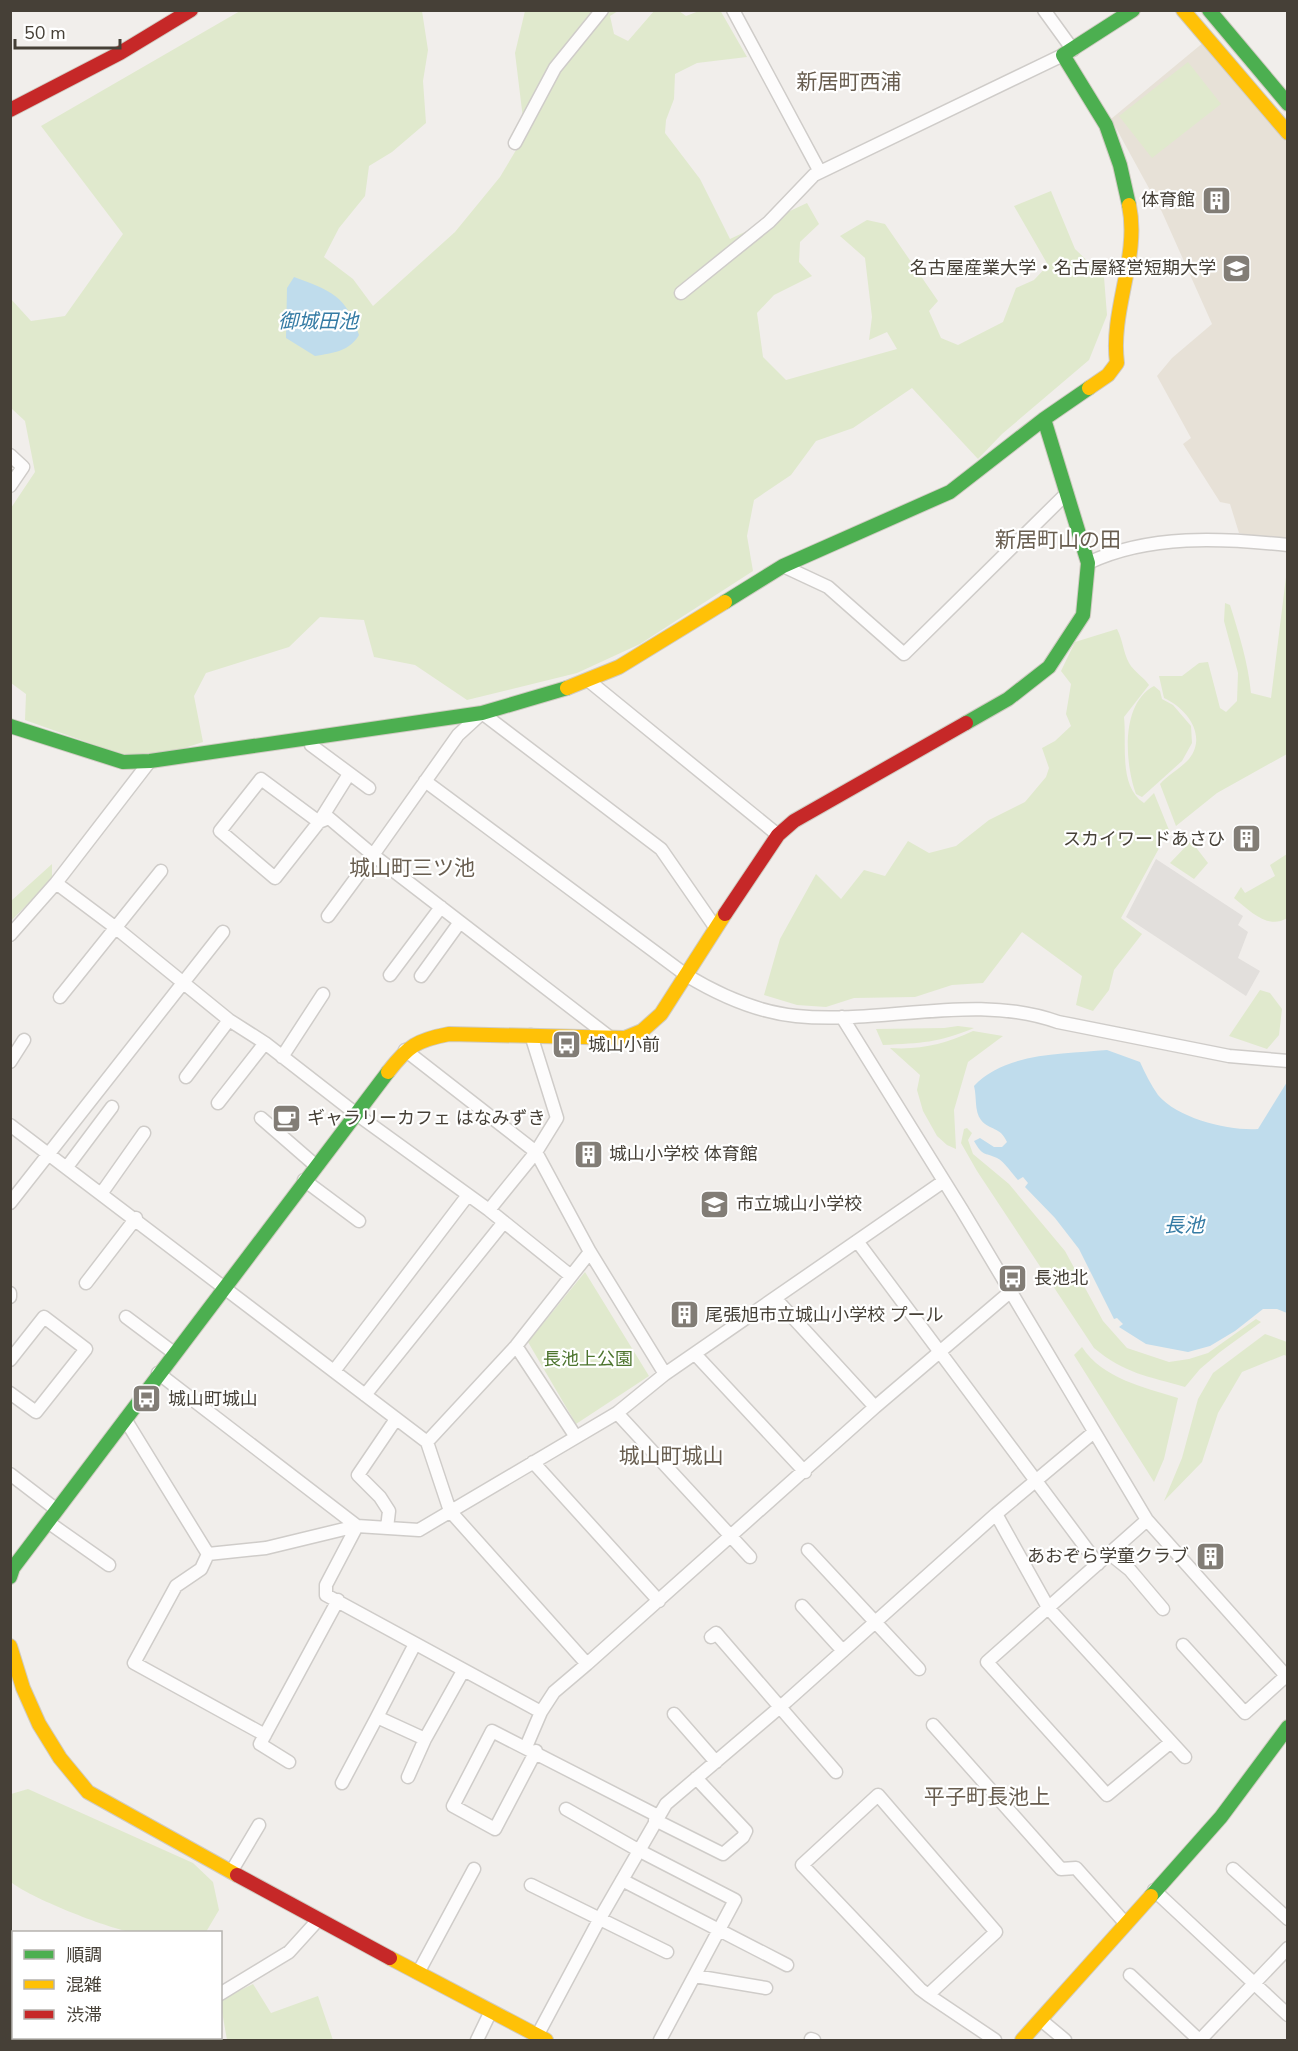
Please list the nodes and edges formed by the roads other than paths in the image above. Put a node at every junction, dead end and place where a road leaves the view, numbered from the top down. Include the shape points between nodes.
1 (191, 10) edge
2 (602, 10) edge
3 (733, 10) edge
4 (1044, 10) edge
5 (1133, 10) edge
6 (1183, 10) edge
7 (1209, 10) edge
8 (1068, 52) junction
9 (1287, 104) edge
10 (10, 110) edge
11 (1287, 134) edge
12 (515, 143) dead end
13 (820, 172) junction
14 (681, 293) dead end
15 (1044, 419) junction
16 (10, 455) edge
17 (10, 486) edge
18 (1067, 493) junction
19 (1287, 545) edge
20 (1088, 563) junction
21 (783, 566) junction
22 (589, 681) junction
23 (482, 713) junction
24 (10, 726) edge
25 (311, 738) junction
26 (150, 761) junction
27 (349, 774) junction
28 (425, 781) junction
29 (369, 788) dead end
30 (319, 822) junction
31 (778, 835) junction
32 (373, 855) junction
33 (161, 872) dead end
34 (56, 883) junction
35 (441, 907) junction
36 (328, 916) dead end
37 (460, 922) junction
38 (716, 927) junction
39 (116, 928) junction
40 (223, 932) dead end
41 (10, 935) edge
42 (390, 975) dead end
43 (686, 975) junction
44 (421, 976) dead end
45 (183, 982) junction
46 (323, 994) dead end
47 (60, 997) dead end
48 (842, 1017) junction
49 (229, 1020) junction
50 (531, 1035) junction
51 (24, 1040) dead end
52 (613, 1040) junction
53 (266, 1042) junction
54 (405, 1050) junction
55 (282, 1057) junction
56 (1287, 1061) edge
57 (10, 1062) edge
58 (186, 1077) dead end
59 (218, 1103) dead end
60 (112, 1107) dead end
61 (355, 1113) junction
62 (261, 1118) dead end
63 (10, 1125) edge
64 (144, 1133) dead end
65 (536, 1152) junction
66 (48, 1153) junction
67 (315, 1165) junction
68 (67, 1167) junction
69 (304, 1180) junction
70 (944, 1181) junction
71 (101, 1194) junction
72 (468, 1195) junction
73 (10, 1203) edge
74 (489, 1210) junction
75 (136, 1218) junction
76 (359, 1221) dead end
77 (504, 1222) junction
78 (857, 1241) junction
79 (590, 1252) junction
80 (571, 1276) junction
81 (86, 1283) dead end
82 (224, 1288) junction
83 (1010, 1292) junction
84 (776, 1298) junction
85 (126, 1317) dead end
86 (516, 1346) junction
87 (938, 1352) junction
88 (174, 1353) junction
89 (695, 1353) junction
90 (12, 1355) edge
91 (334, 1371) junction
92 (158, 1373) junction
93 (665, 1374) junction
94 (10, 1393) edge
95 (365, 1395) junction
96 (875, 1407) junction
97 (617, 1413) junction
98 (125, 1419) junction
99 (396, 1419) junction
100 (1094, 1432) junction
101 (576, 1437) junction
102 (427, 1442) junction
103 (533, 1462) junction
104 (805, 1472) junction
105 (10, 1474) edge
106 (1035, 1480) junction
107 (57, 1510) junction
108 (450, 1511) junction
109 (996, 1514) junction
110 (1147, 1520) junction
111 (48, 1522) junction
112 (357, 1526) junction
113 (387, 1528) junction
114 (731, 1537) junction
115 (808, 1550) dead end
116 (208, 1554) junction
117 (1110, 1554) junction
118 (750, 1557) dead end
119 (1098, 1564) junction
120 (110, 1565) dead end
121 (12, 1569) edge
122 (338, 1600) junction
123 (658, 1601) junction
124 (802, 1606) dead end
125 (1049, 1609) junction
126 (1163, 1610) dead end
127 (875, 1622) junction
128 (711, 1637) dead end
129 (415, 1644) junction
130 (1183, 1645) dead end
131 (10, 1646) edge
132 (843, 1651) junction
133 (587, 1664) junction
134 (919, 1669) dead end
135 (463, 1671) junction
136 (1287, 1677) edge
137 (780, 1707) junction
138 (541, 1712) junction
139 (674, 1714) dead end
140 (377, 1717) junction
141 (933, 1725) dead end
142 (1287, 1726) edge
143 (265, 1734) junction
144 (425, 1739) junction
145 (1171, 1742) junction
146 (531, 1749) junction
147 (1185, 1757) dead end
148 (290, 1762) dead end
149 (716, 1762) junction
150 (836, 1772) dead end
151 (408, 1777) dead end
152 (696, 1778) junction
153 (342, 1783) dead end
154 (566, 1809) dead end
155 (657, 1818) junction
156 (259, 1825) dead end
157 (638, 1850) junction
158 (474, 1869) dead end
159 (1233, 1869) dead end
160 (231, 1872) junction
161 (622, 1880) junction
162 (531, 1885) dead end
163 (1154, 1890) junction
164 (1287, 1919) edge
165 (318, 1920) junction
166 (599, 1920) junction
167 (1126, 1924) junction
168 (719, 1931) junction
169 (1287, 1948) edge
170 (667, 1952) dead end
171 (787, 1965) dead end
172 (418, 1973) junction
173 (1131, 1975) dead end
174 (695, 1976) junction
175 (1254, 1984) junction
176 (766, 1988) dead end
177 (222, 1993) edge
178 (928, 1995) junction
179 (491, 2011) junction
180 (1287, 2015) edge
181 (1041, 2020) junction
182 (542, 2038) edge
183 (477, 2040) edge
184 (660, 2040) edge
185 (995, 2040) edge
186 (1022, 2040) edge
187 (1065, 2040) edge
188 (1200, 2040) edge

1 - 10 street via 120,53
2 - 12 street via 555,68
3 - 13 street
4 - 8 street
5 - 8 street
6 - 11 street
7 - 9 street
8 - 13 street
8 - 15 street via 1106,125 1120,165 1133,226 1114,339 1117,363 1108,375
13 - 14 street via 769,222
15 - 18 street
15 - 21 street via 950,492
16 - 17 street via 23,467
18 - 20 street
18 - 21 street via 904,654 828,587
19 - 20 street via 1226,538 1115,550
20 - 31 street via 1083,615 1049,667 1008,699 794,821
21 - 22 street
22 - 23 street
22 - 31 street
23 - 25 street
23 - 28 street via 458,735
23 - 38 street via 661,849
24 - 26 street via 123,762
25 - 26 street
25 - 27 street via 311,745
26 - 34 street
27 - 29 street
27 - 30 street
28 - 32 street
28 - 43 street
30 - 30 street via 275,878 220,831 261,779
30 - 32 street via 329,818
31 - 38 street
32 - 35 street
32 - 36 street
33 - 39 street
34 - 39 street
34 - 41 street
35 - 37 street
35 - 42 street
37 - 44 street
37 - 52 street
38 - 43 street
39 - 45 street
39 - 47 street
40 - 45 street
43 - 48 street via 709,989 757,1008 795,1016
43 - 52 street via 649,1026
45 - 49 street
45 - 66 street
46 - 55 street
48 - 56 street via 967,1010 1032,1012 1058,1022 1229,1056
48 - 70 street
49 - 53 street
49 - 58 street
50 - 52 street
50 - 54 street via 449,1034 422,1039
50 - 65 street via 557,1118
51 - 57 street
53 - 55 street
53 - 59 street
54 - 61 street
54 - 65 street
55 - 61 street
60 - 68 street
61 - 67 street
61 - 72 street
62 - 67 street
63 - 66 street
64 - 71 street
65 - 74 street
65 - 79 street
66 - 68 street
66 - 73 street
67 - 69 street
68 - 71 street
69 - 76 street
69 - 82 street
70 - 78 street
70 - 83 street
71 - 75 street
72 - 74 street
72 - 91 street
74 - 77 street
75 - 81 street
75 - 82 street
77 - 80 street
77 - 95 street
78 - 84 street
78 - 87 street
79 - 80 street
79 - 93 street
80 - 86 street
82 - 88 street
82 - 91 street
83 - 87 street
83 - 100 street
84 - 89 street
84 - 96 street
85 - 88 street
86 - 101 street
86 - 102 street
87 - 96 street
87 - 106 street
88 - 92 street
89 - 93 street
89 - 104 street
90 - 94 street via 44,1317 86,1349 36,1412
91 - 95 street
92 - 98 street
92 - 112 street
93 - 97 street
95 - 99 street
96 - 104 street
97 - 101 street
97 - 114 street
98 - 107 street
98 - 116 street
99 - 102 street
99 - 113 street via 358,1475 389,1511
100 - 106 street
100 - 110 street
101 - 103 street
102 - 108 street
103 - 108 street
103 - 123 street
104 - 114 street
105 - 107 street
106 - 109 street
106 - 119 street
107 - 111 street
108 - 113 street via 419,1530
108 - 133 street
109 - 125 street
109 - 127 street
110 - 117 street
110 - 136 street
111 - 120 street
111 - 121 street
112 - 113 street
112 - 116 street via 266,1548
112 - 122 street via 326,1585 326,1595
114 - 118 street
114 - 123 street
115 - 127 street
116 - 143 street via 201,1569 176,1586 134,1663
117 - 119 street
117 - 126 street via 1130,1570
119 - 125 street
122 - 129 street
122 - 143 street
123 - 133 street
124 - 132 street
125 - 145 street
125 - 145 street via 987,1662 1107,1795
127 - 132 street
127 - 134 street
128 - 137 street via 716,1633
129 - 135 street
129 - 140 street
130 - 136 street via 1245,1713
131 - 160 street via 37,1722 60,1762 88,1792
132 - 137 street
133 - 138 street via 554,1692
135 - 138 street
135 - 144 street
137 - 149 street
137 - 150 street
138 - 146 street
139 - 149 street
140 - 144 street
140 - 153 street
141 - 167 street via 1061,1869 1076,1868
142 - 163 street via 1221,1817
143 - 148 street via 260,1744
144 - 151 street
145 - 147 street
146 - 146 street via 492,1731 453,1806 495,1828
146 - 155 street
149 - 152 street
152 - 155 street via 666,1804
152 - 155 street via 746,1831 743,1837 723,1854
154 - 157 street
155 - 157 street
156 - 160 street
157 - 161 street
157 - 168 street via 735,1900
158 - 172 street
159 - 164 street
160 - 165 street
161 - 166 street
161 - 168 street
162 - 166 street
163 - 167 street
163 - 175 street
165 - 172 street
165 - 177 street via 290,1952
166 - 170 street
166 - 182 street
167 - 181 street
168 - 171 street
168 - 174 street
169 - 175 street
172 - 179 street
173 - 188 street
174 - 176 street
174 - 184 street
175 - 180 street
175 - 188 street
178 - 178 street via 802,1865 878,1795 996,1932
178 - 185 street
179 - 182 street
179 - 183 street
181 - 186 street
181 - 187 street

